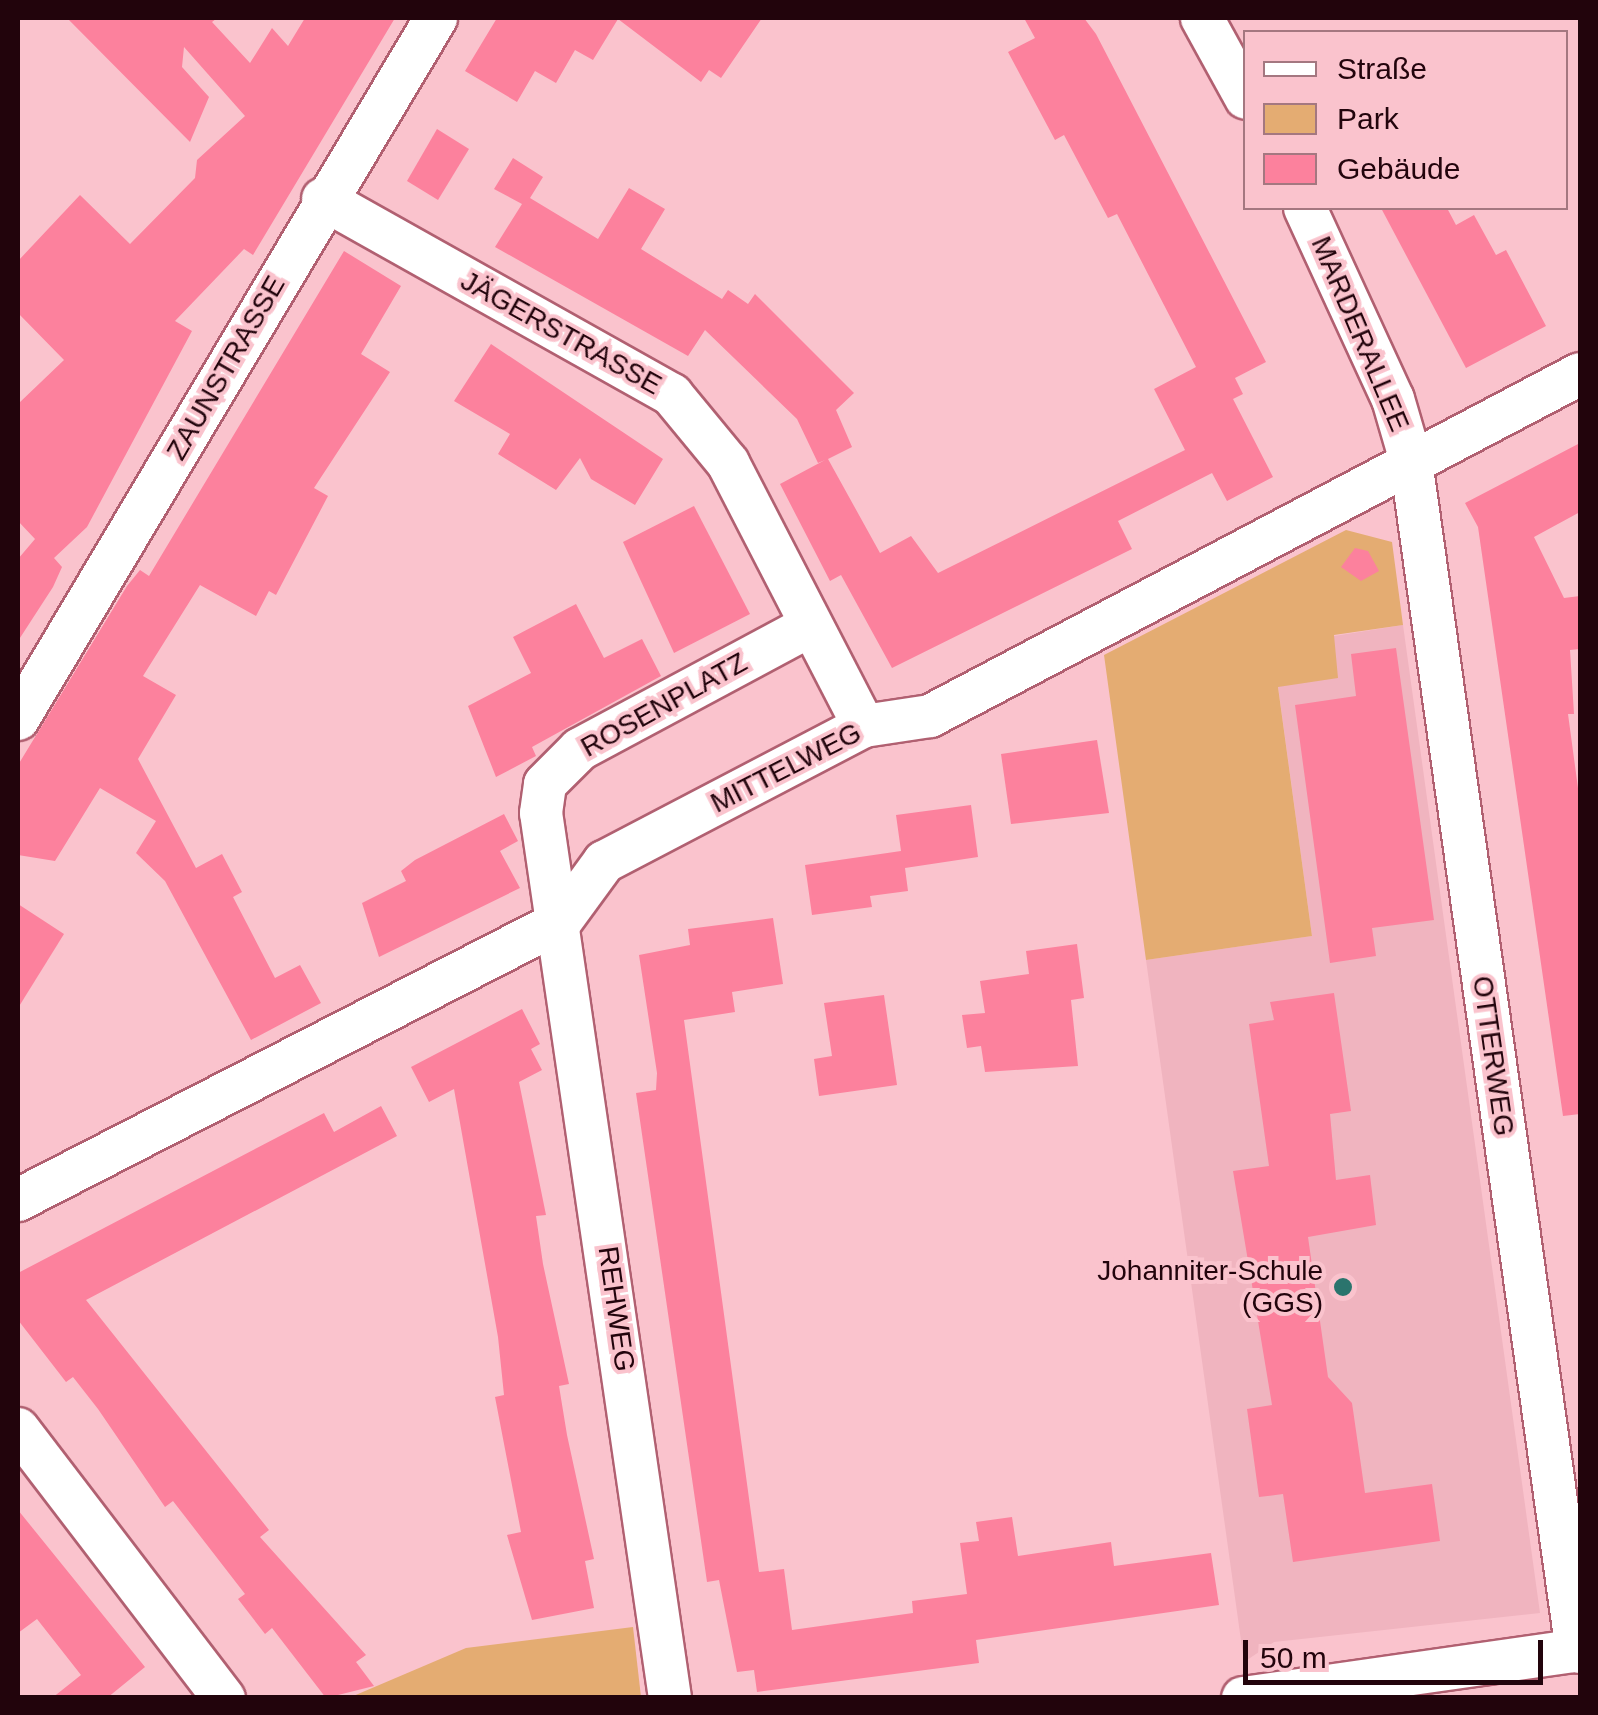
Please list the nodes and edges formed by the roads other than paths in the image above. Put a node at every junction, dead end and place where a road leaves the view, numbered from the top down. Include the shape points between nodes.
1 (436, 18) edge
2 (1202, 18) edge
3 (1243, 93) edge
4 (323, 199) junction
5 (1306, 210) edge
6 (1580, 374) edge
7 (1412, 461) junction
8 (809, 626) junction
9 (18, 719) edge
10 (864, 726) junction
11 (561, 922) junction
12 (18, 1200) edge
13 (18, 1429) edge
14 (1579, 1651) edge
15 (224, 1698) edge
16 (670, 1698) edge
17 (1243, 1698) edge

1 - 4 street, ZAUNSTRASSE
2 - 3 street
4 - 8 street, JÄGERSTRASSE via 672,395 728,463
4 - 9 street, ZAUNSTRASSE
5 - 7 street, MARDERALLEE via 1393,399
6 - 7 street, MITTELWEG
7 - 10 street, MITTELWEG via 930,716
7 - 14 street, OTTERWEG
8 - 10 street, JÄGERSTRASSE
8 - 11 street, ROSENPLATZ via 556,766 541,813
10 - 11 street, MITTELWEG via 604,862
11 - 12 street, MITTELWEG
11 - 16 street, REHWEG
13 - 15 street
14 - 17 street

